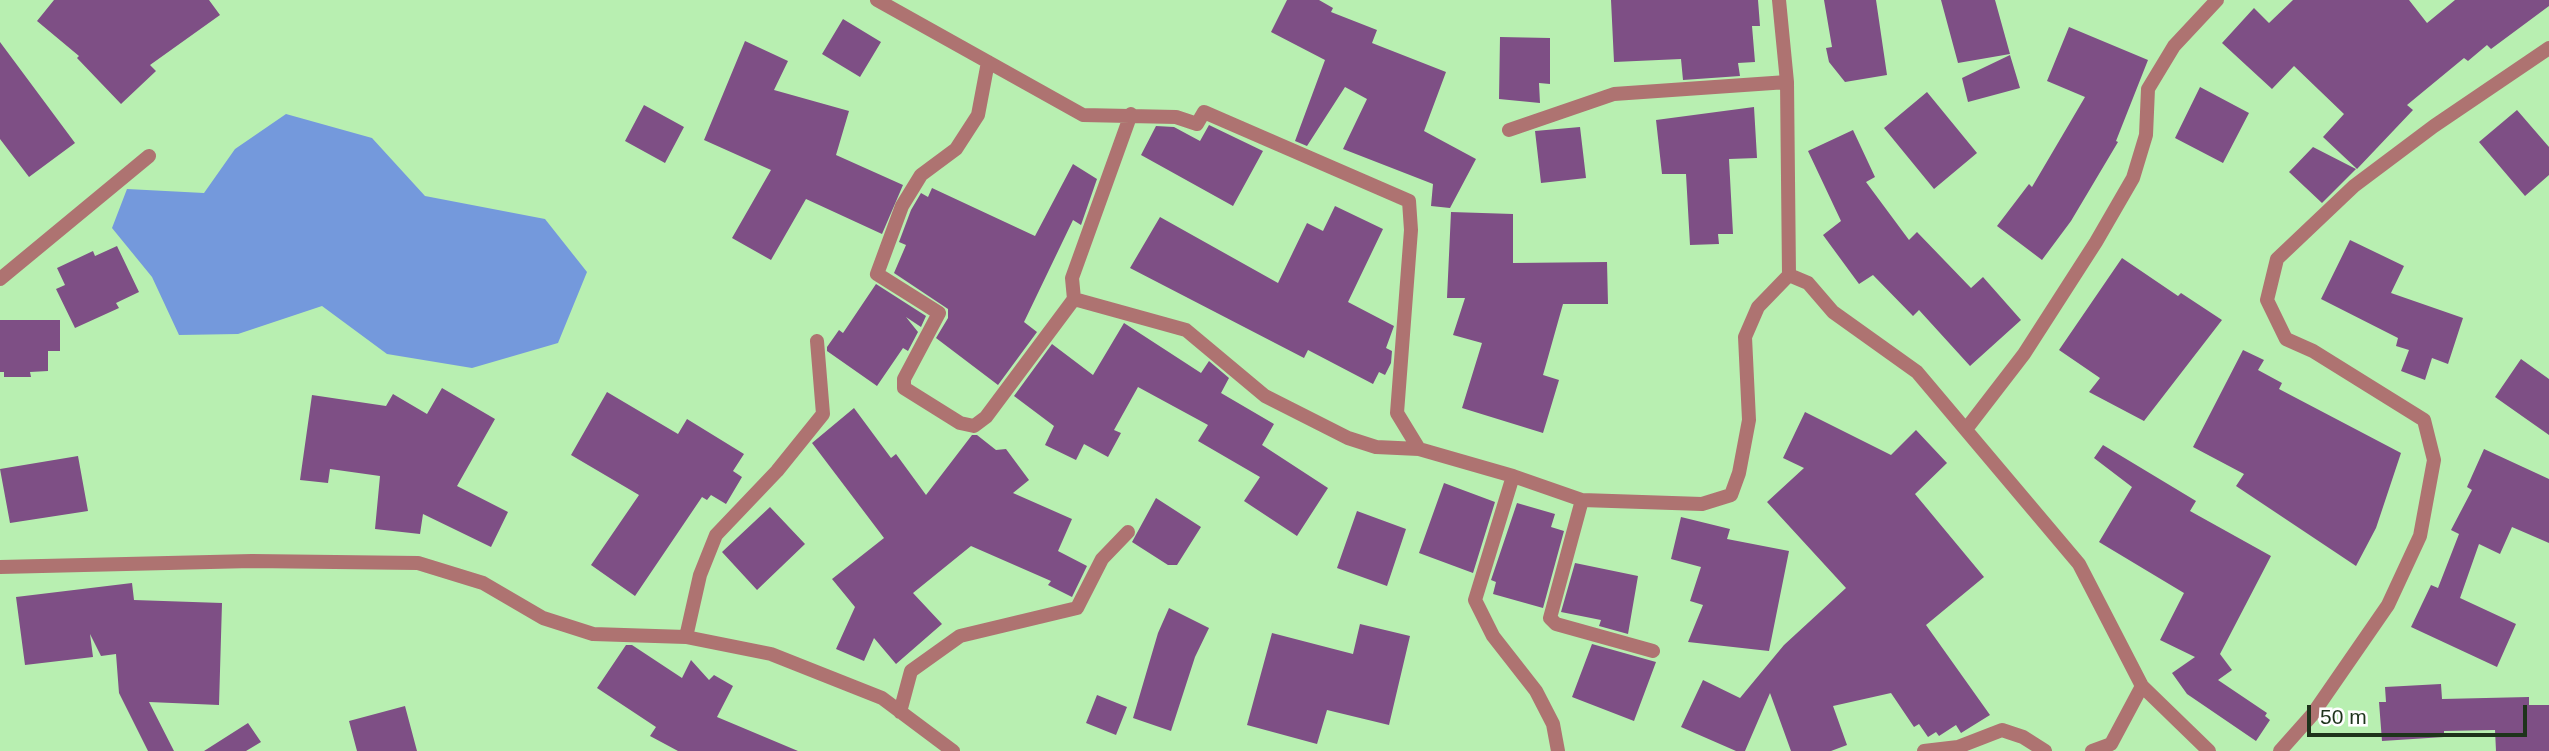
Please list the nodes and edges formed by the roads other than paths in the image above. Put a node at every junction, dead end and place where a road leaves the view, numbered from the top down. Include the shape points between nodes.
1 (877, 0) edge
2 (1779, 0) edge
3 (2217, 0) edge
4 (2549, 48) edge
5 (988, 62) junction
6 (1787, 82) junction
7 (1131, 114) junction
8 (1509, 130) dead end
9 (149, 156) dead end
10 (1789, 275) junction
11 (0, 279) edge
12 (1074, 299) junction
13 (817, 341) dead end
14 (1967, 428) junction
15 (1419, 449) junction
16 (1513, 476) junction
17 (1582, 500) junction
18 (1128, 532) dead end
19 (0, 567) edge
20 (686, 637) junction
21 (1653, 650) dead end
22 (2142, 686) junction
23 (900, 712) junction
24 (953, 751) edge
25 (1558, 751) edge
26 (1924, 751) edge
27 (2045, 751) edge
28 (2092, 751) edge
29 (2209, 751) edge
30 (2280, 751) edge

1 - 5 street
2 - 6 street
3 - 14 street via 2174,46 2148,89 2146,135 2133,178 2096,242 2024,354
4 - 30 street via 2354,186 2277,260 2267,300 2286,339 2424,420 2434,460 2420,536 2388,605 2312,715
5 - 7 street via 1083,115
5 - 12 street via 978,116 956,149 921,175 902,206 877,274 939,313 904,379 904,388 960,423 974,426 986,417
6 - 8 street via 1614,94
6 - 10 street
7 - 12 street via 1072,278
7 - 15 street via 1176,117 1197,124 1204,112 1409,201 1411,230 1397,413
9 - 11 street
10 - 14 street via 1808,283 1833,312 1917,372
10 - 17 street via 1758,307 1745,337 1749,419 1731,495 1702,504
12 - 15 street via 1186,330 1265,396 1348,438 1376,447
13 - 20 street via 823,414 716,535 700,575
14 - 22 street via 2079,564
15 - 16 street
16 - 17 street
16 - 25 street via 1475,600 1493,636 1536,691 1553,724
17 - 21 street via 1550,618 1567,627
18 - 23 street via 1102,559 1077,608 960,636 911,671
19 - 20 street via 252,561 418,563 483,583 543,618 593,634
20 - 23 street via 771,654 882,698
22 - 28 street via 2111,744
22 - 29 street
23 - 24 street
26 - 27 street via 1958,747 2002,730

